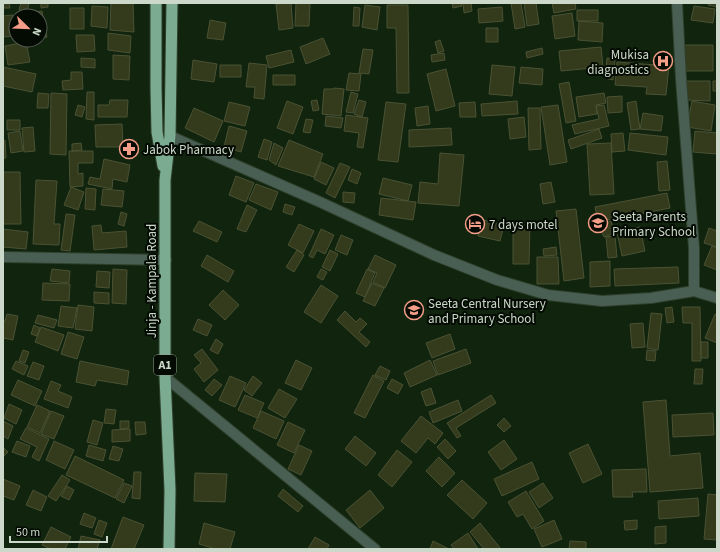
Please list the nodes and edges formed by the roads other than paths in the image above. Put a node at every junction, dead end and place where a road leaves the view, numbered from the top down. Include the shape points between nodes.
1 (156, 3) edge
2 (172, 3) edge
3 (677, 3) edge
4 (170, 136) junction
5 (165, 180) junction
6 (3, 257) edge
7 (166, 260) junction
8 (694, 291) junction
9 (717, 298) edge
10 (165, 377) junction
11 (169, 549) edge
12 (375, 549) edge

1 - 5 highway, Jinja - Kampala Road / A1 via 157,132
2 - 4 highway, Jinja - Kampala Road / A1
3 - 8 street via 694,248
4 - 5 highway, Jinja - Kampala Road / A1
4 - 8 street via 434,255 497,280 548,295 602,301 651,298
5 - 7 highway, Jinja - Kampala Road / A1
6 - 7 street
7 - 10 highway, Jinja - Kampala Road / A1
8 - 9 street
10 - 11 highway, Jinja - Kampala Road / A1 via 170,490
10 - 12 street

